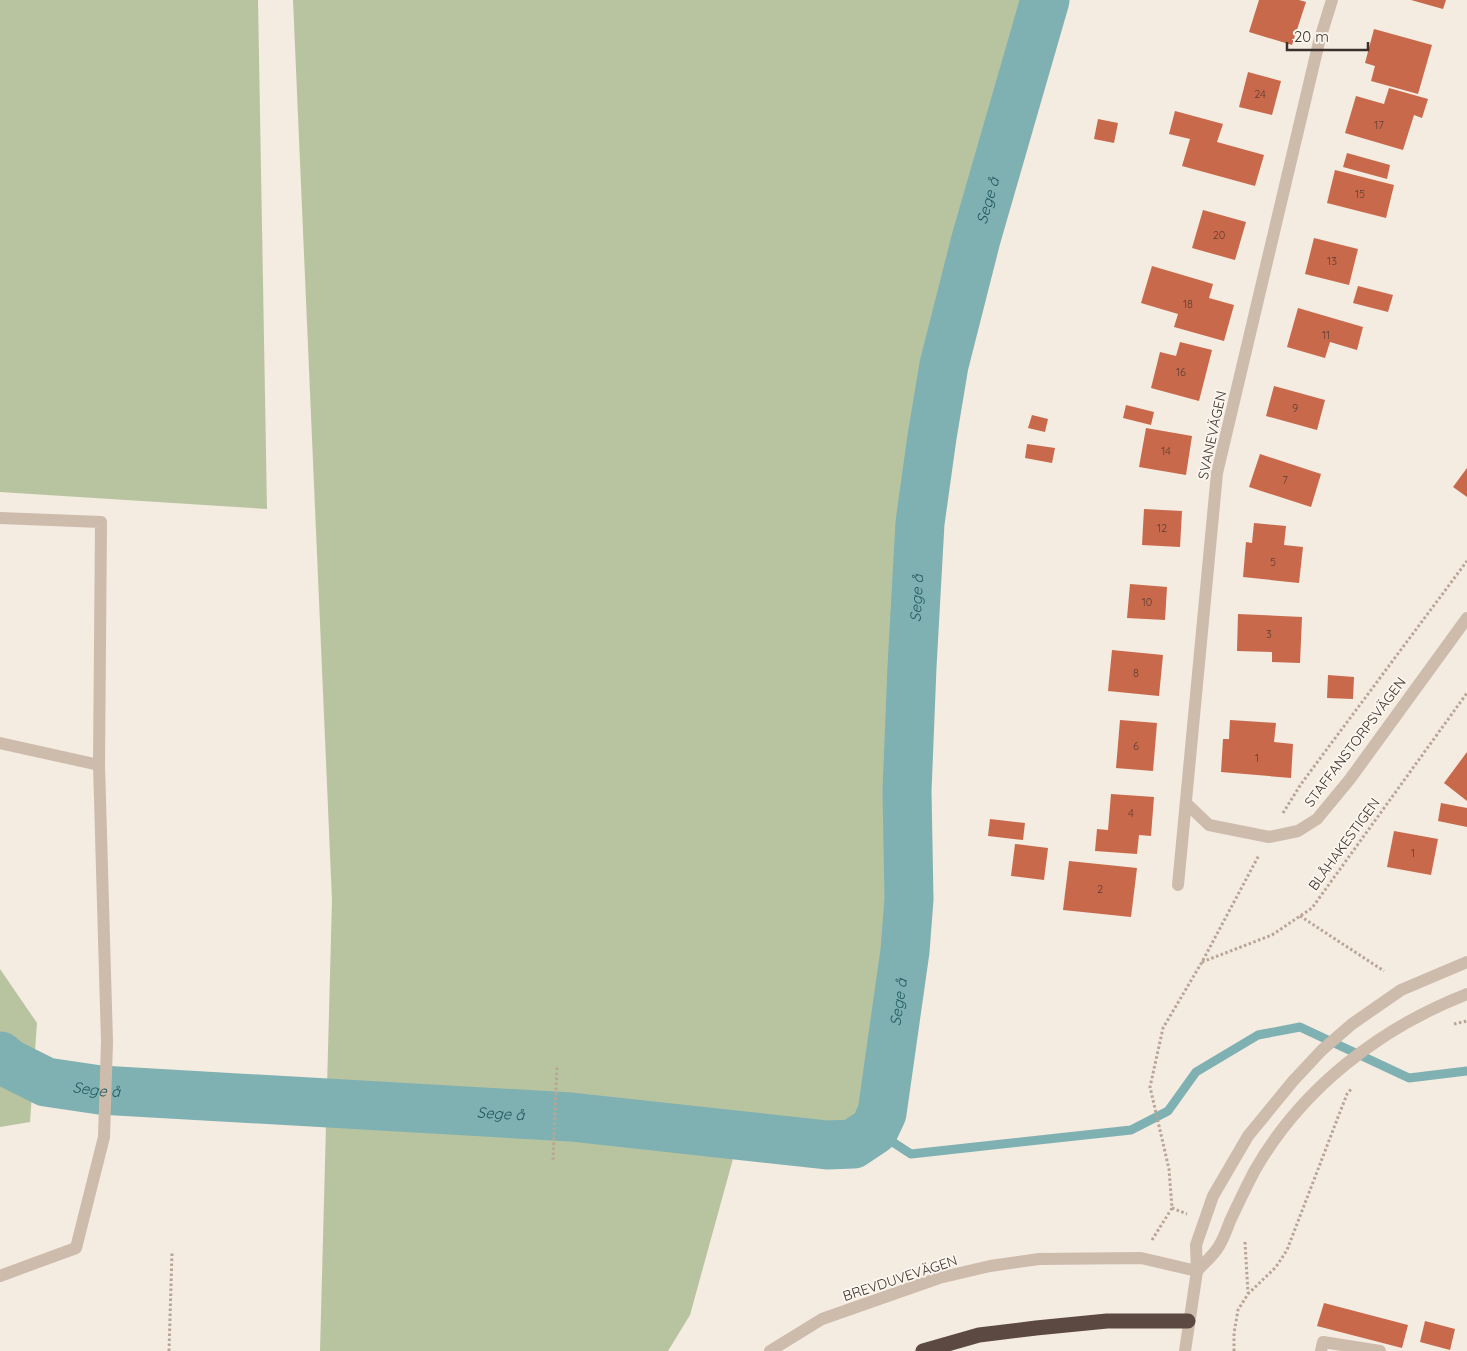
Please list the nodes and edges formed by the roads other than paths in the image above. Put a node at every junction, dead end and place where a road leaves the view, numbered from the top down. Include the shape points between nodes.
1 (1332, 0) edge
2 (0, 518) edge
3 (1467, 618) edge
4 (0, 743) edge
5 (99, 766) junction
6 (1187, 804) junction
7 (1178, 885) dead end
8 (1467, 962) edge
9 (1467, 994) edge
10 (1196, 1271) junction
11 (0, 1276) edge
12 (1188, 1321) junction
13 (770, 1351) edge
14 (923, 1351) edge
15 (1185, 1351) edge
16 (1321, 1351) edge
17 (1380, 1351) edge

1 - 6 street, SVANEVÄGEN via 1316,51 1217,474
2 - 5 street via 101,522
3 - 6 street, STAFFANSTORPSVÄGEN via 1350,779 1317,819 1298,831 1269,837 1209,824
4 - 5 street
5 - 11 street via 107,1042 104,1137 76,1248
6 - 7 street, SVANEVÄGEN
8 - 10 street via 1401,990 1352,1024 1322,1050 1270,1108 1248,1136 1213,1196 1196,1245
9 - 10 street via 1418,1016 1379,1039 1346,1063 1307,1101 1276,1138 1240,1199 1219,1246
10 - 12 street
10 - 13 street, BREVDUVEVÄGEN via 1142,1258 1039,1259 990,1266 939,1278 822,1319
12 - 14 highway via 1107,1321 1036,1328 979,1335
12 - 15 street
16 - 17 street via 1323,1342

